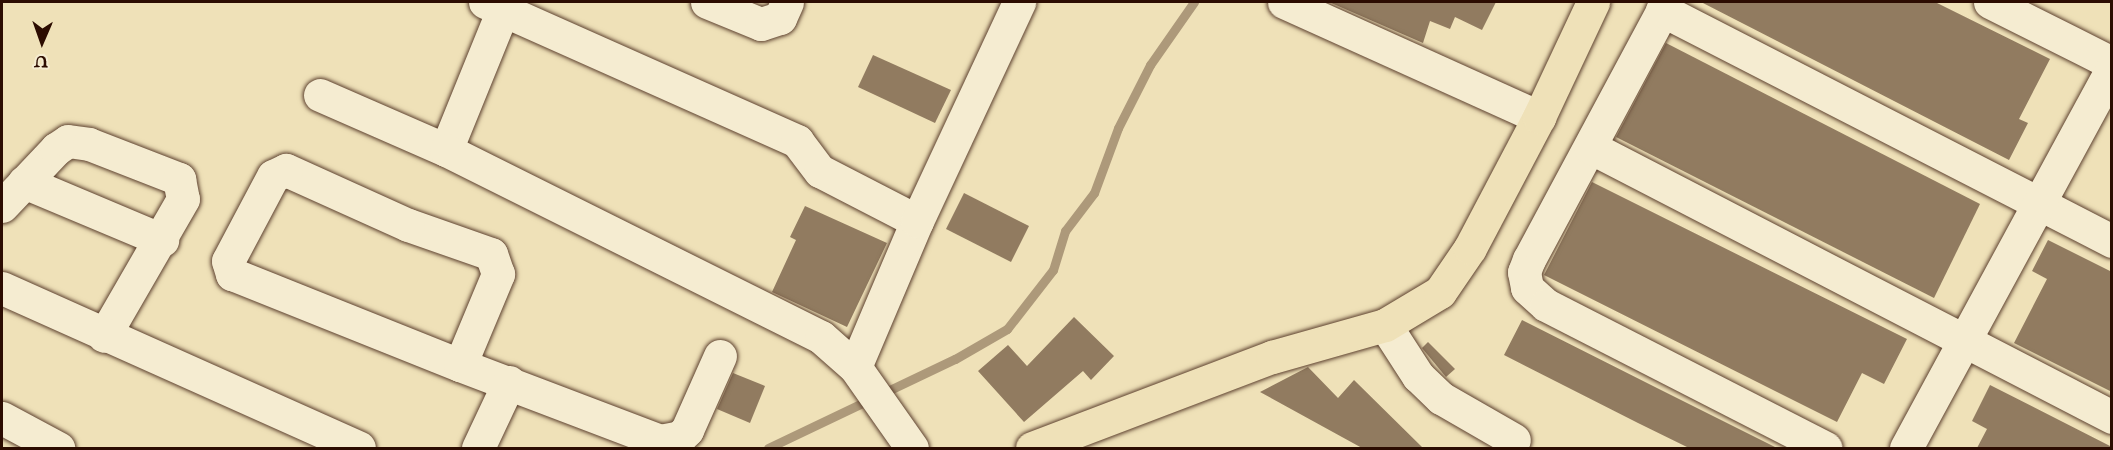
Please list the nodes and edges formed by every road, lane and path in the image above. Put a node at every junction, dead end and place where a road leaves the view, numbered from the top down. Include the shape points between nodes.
1 (707, 2) edge
2 (787, 2) edge
3 (1020, 2) edge
4 (1284, 2) edge
5 (1593, 2) edge
6 (1990, 2) edge
7 (498, 4) edge
8 (1664, 6) edge
9 (2112, 63) edge
10 (2112, 68) edge
11 (320, 95) dead end
12 (1539, 117) junction
13 (1590, 147) junction
14 (446, 150) junction
15 (24, 182) junction
16 (2037, 203) junction
17 (2, 206) edge
18 (917, 220) junction
19 (162, 240) junction
20 (2112, 241) edge
21 (2, 288) edge
22 (1385, 325) junction
23 (104, 336) junction
24 (1963, 340) junction
25 (720, 356) dead end
26 (460, 365) junction
27 (863, 380) junction
28 (509, 382) junction
29 (2112, 417) edge
30 (2, 418) edge
31 (1514, 440) dead end
32 (58, 448) edge
33 (359, 448) edge
34 (478, 448) edge
35 (912, 448) edge
36 (1032, 448) edge
37 (1826, 448) edge
38 (1906, 448) edge

1 - 2 street via 761,24 780,18
3 - 18 street
4 - 12 street
5 - 12 main road
6 - 9 street
7 - 14 street
7 - 18 street via 797,141 820,171
8 - 13 street
8 - 16 street
10 - 16 street
11 - 14 street
12 - 22 main road via 1448,282 1422,306
13 - 24 street
13 - 37 street via 1529,259 1524,272 1527,288 1546,305
14 - 27 street via 821,337
15 - 17 street
15 - 19 street
15 - 19 street via 68,141 89,144 173,174 183,188 183,199
16 - 20 street
16 - 24 street
18 - 27 street
19 - 23 street
21 - 23 street
22 - 31 street via 1418,376 1441,398
22 - 36 main road via 1272,357
23 - 33 street
24 - 29 street
24 - 38 street
25 - 28 street via 687,429 680,436 660,441
26 - 26 street via 232,274 228,261 273,176 286,170 408,225 492,254 498,274
26 - 28 street
27 - 35 street
28 - 34 street
30 - 32 street

